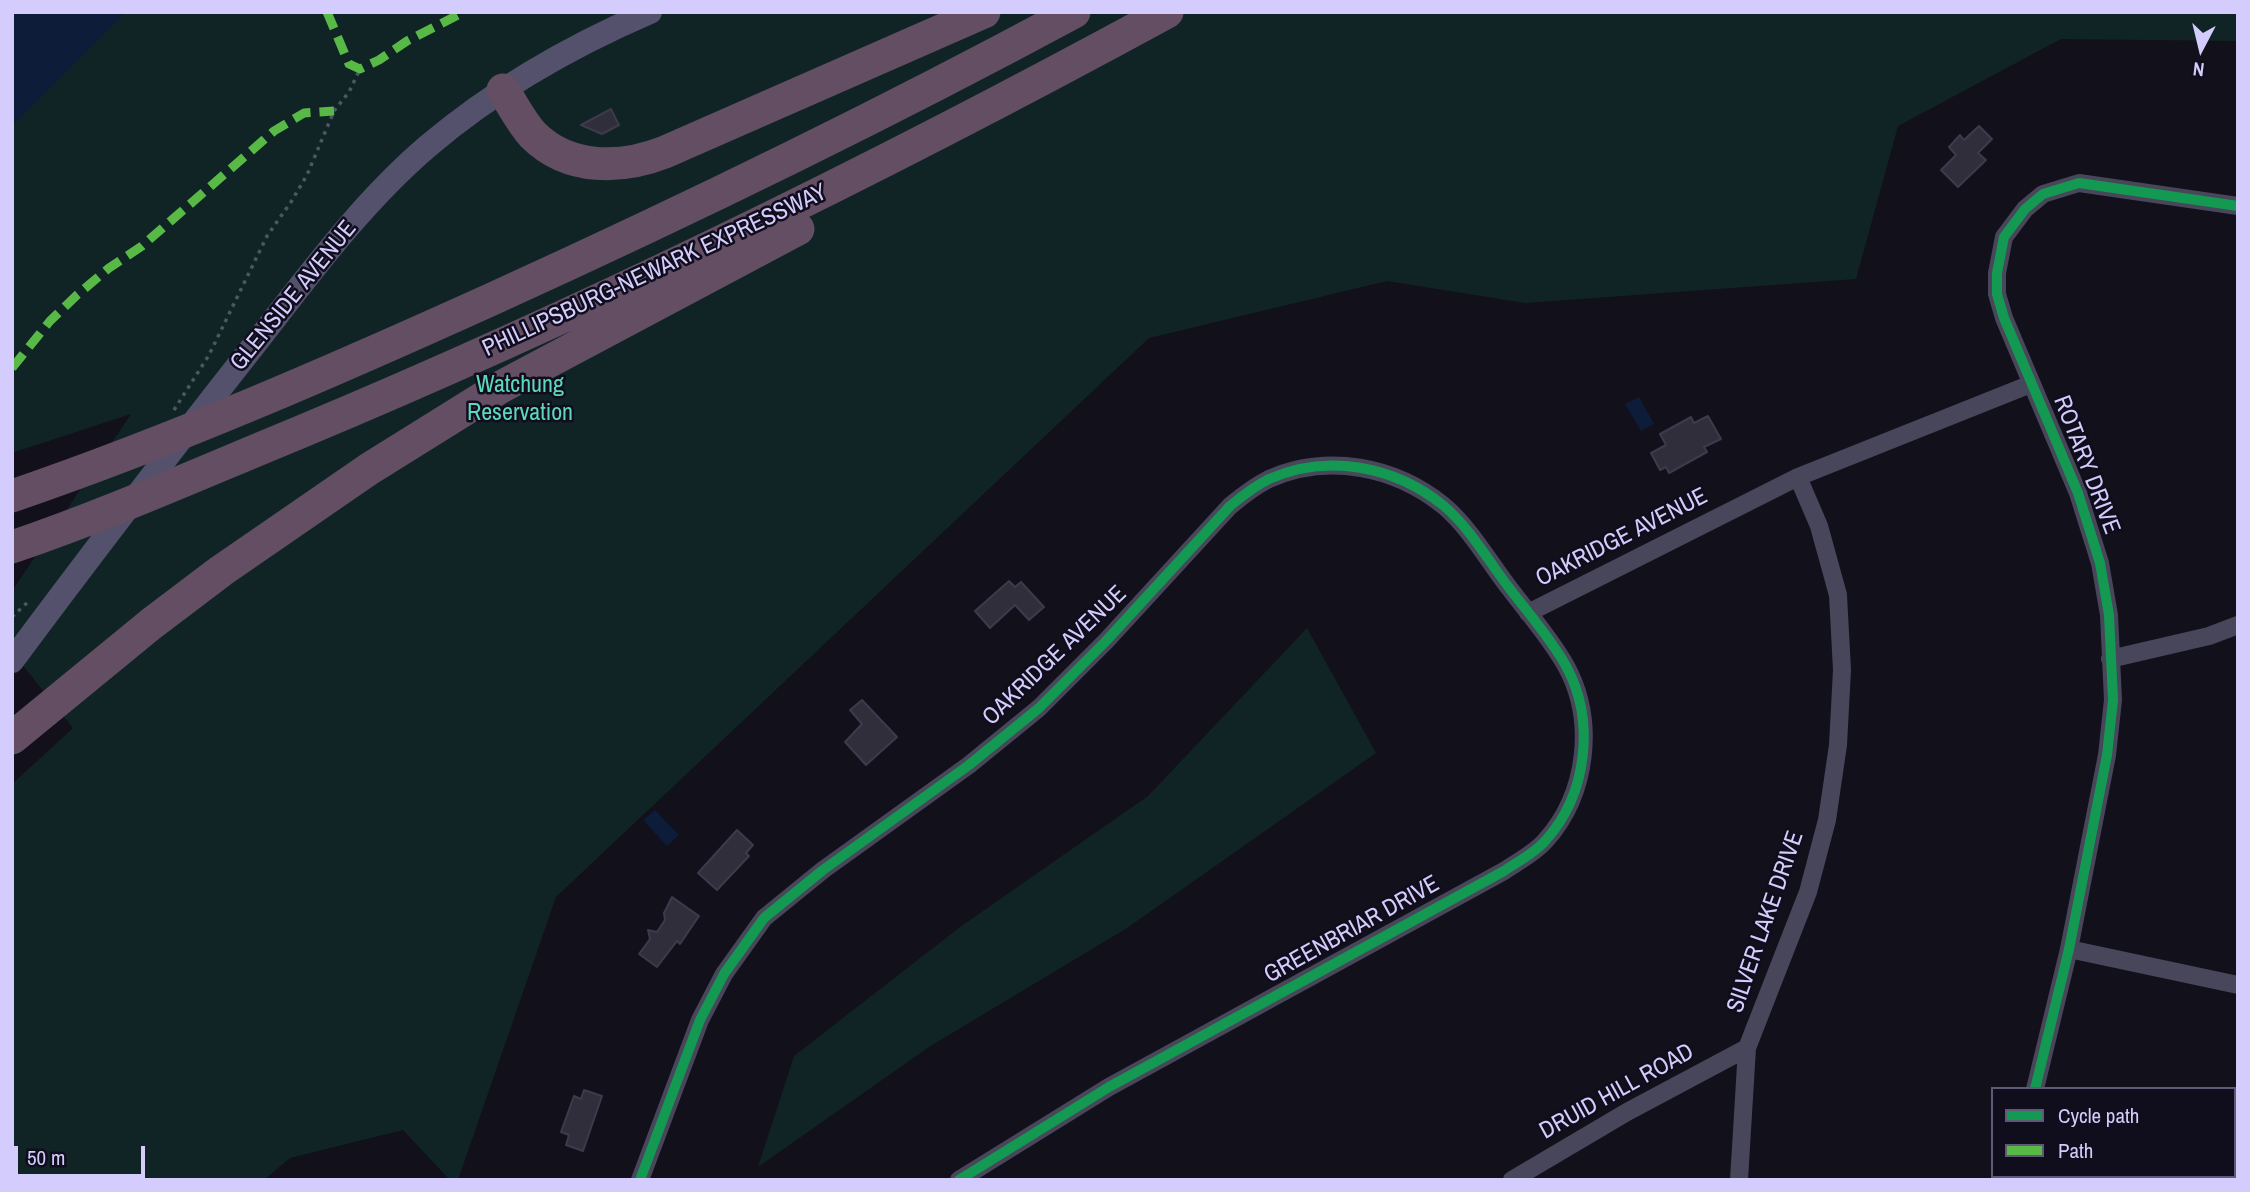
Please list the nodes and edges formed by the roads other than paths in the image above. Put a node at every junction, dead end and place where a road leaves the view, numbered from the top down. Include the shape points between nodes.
1 (650, 12) edge
2 (984, 12) edge
3 (1074, 12) edge
4 (1167, 12) edge
5 (503, 90) junction
6 (889, 160) junction
7 (2238, 206) edge
8 (2031, 384) junction
9 (1798, 477) junction
10 (12, 496) edge
11 (12, 547) edge
12 (1528, 613) junction
13 (2238, 625) edge
14 (2109, 659) junction
15 (12, 661) edge
16 (12, 738) edge
17 (2069, 949) junction
18 (2238, 985) edge
19 (1747, 1048) junction
20 (2035, 1087) edge
21 (640, 1180) edge
22 (959, 1180) edge
23 (1512, 1180) edge
24 (1739, 1180) edge

1 - 5 main road, GLENSIDE AVENUE via 557,57
2 - 5 highway via 638,162 587,163 558,153 533,134
3 - 10 highway, PHILLIPSBURG-NEWARK EXPRESSWAY via 806,151 612,244 335,370
4 - 6 highway, PHILLIPSBURG-NEWARK EXPRESSWAY
5 - 15 main road, GLENSIDE AVENUE via 428,146 327,253
6 - 11 highway, PHILLIPSBURG-NEWARK EXPRESSWAY via 642,281 393,393
6 - 16 highway via 865,194 499,388 369,469 221,570
7 - 8 street, ROTARY DRIVE via 2078,183 2043,194 2025,209 2004,237 1997,294
8 - 9 street, OAKRIDGE AVENUE
8 - 14 street, ROTARY DRIVE via 2078,493 2100,563 2109,615
9 - 12 street, OAKRIDGE AVENUE
9 - 19 street, SILVER LAKE DRIVE via 1819,526 1838,595 1842,670 1838,746 1827,820 1808,892
12 - 21 street, OAKRIDGE AVENUE via 1445,507 1396,478 1357,467 1323,466 1282,474 1248,491 1039,708 764,918 724,974 700,1020
12 - 22 street, GREENBRIAR DRIVE via 1566,668 1583,725 1574,796 1545,841 1504,871 1109,1087
13 - 14 street
14 - 17 street, ROTARY DRIVE via 2113,700 2107,755
17 - 18 street
17 - 20 street, ROTARY DRIVE
19 - 23 street, DRUID HILL ROAD
19 - 24 street, SILVER LAKE DRIVE

